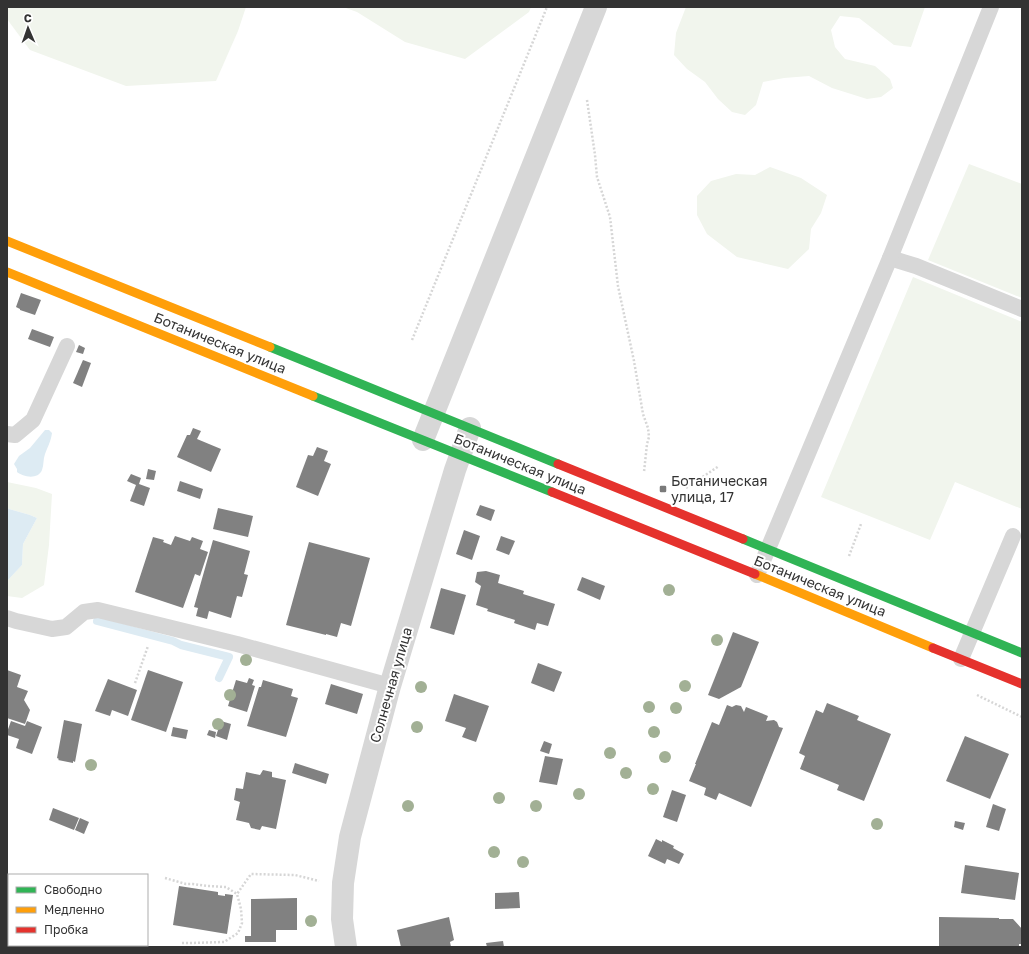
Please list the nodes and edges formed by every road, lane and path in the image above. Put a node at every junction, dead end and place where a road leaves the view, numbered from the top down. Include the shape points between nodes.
1 (547, 7) edge
2 (596, 7) edge
3 (991, 7) edge
4 (587, 100) dead end
5 (7, 241) edge
6 (890, 258) junction
7 (7, 272) edge
8 (1022, 309) edge
9 (412, 340) dead end
10 (67, 346) dead end
11 (434, 414) junction
12 (470, 428) junction
13 (7, 434) edge
14 (423, 440) junction
15 (460, 455) junction
16 (719, 466) dead end
17 (644, 476) dead end
18 (684, 489) dead end
19 (861, 524) dead end
20 (1013, 536) dead end
21 (768, 549) junction
22 (849, 557) dead end
23 (756, 575) junction
24 (7, 618) edge
25 (972, 632) junction
26 (150, 639) dead end
27 (1022, 653) edge
28 (961, 659) junction
29 (135, 683) dead end
30 (1022, 684) edge
31 (390, 686) junction
32 (165, 878) dead end
33 (343, 882) junction
34 (237, 894) junction
35 (182, 943) dead end
36 (346, 947) edge

1 - 9 path
2 - 11 street
3 - 6 lane
4 - 17 path via 597,177 610,217 618,286 648,428
5 - 11 street, Ботаническая улица
6 - 8 lane
6 - 21 lane
7 - 14 street, Ботаническая улица
10 - 13 lane via 33,420 15,435
11 - 12 street, Ботаническая улица
11 - 14 street
12 - 15 street, Солнечная улица
12 - 21 street, Ботаническая улица
14 - 15 street, Ботаническая улица
15 - 23 street, Ботаническая улица
15 - 31 street, Солнечная улица
16 - 18 path
19 - 22 path
20 - 25 lane
21 - 23 lane
21 - 25 street, Ботаническая улица
23 - 28 street, Ботаническая улица
24 - 31 lane via 52,629 66,627 84,612 98,610 237,644
25 - 27 street, Ботаническая улица
25 - 28 lane
26 - 29 path
28 - 30 street, Ботаническая улица
31 - 33 street, Солнечная улица via 350,837
32 - 34 path via 186,884 226,887
33 - 34 path via 251,874
33 - 36 street, Солнечная улица via 342,919
34 - 35 path via 242,923 238,933 224,942

